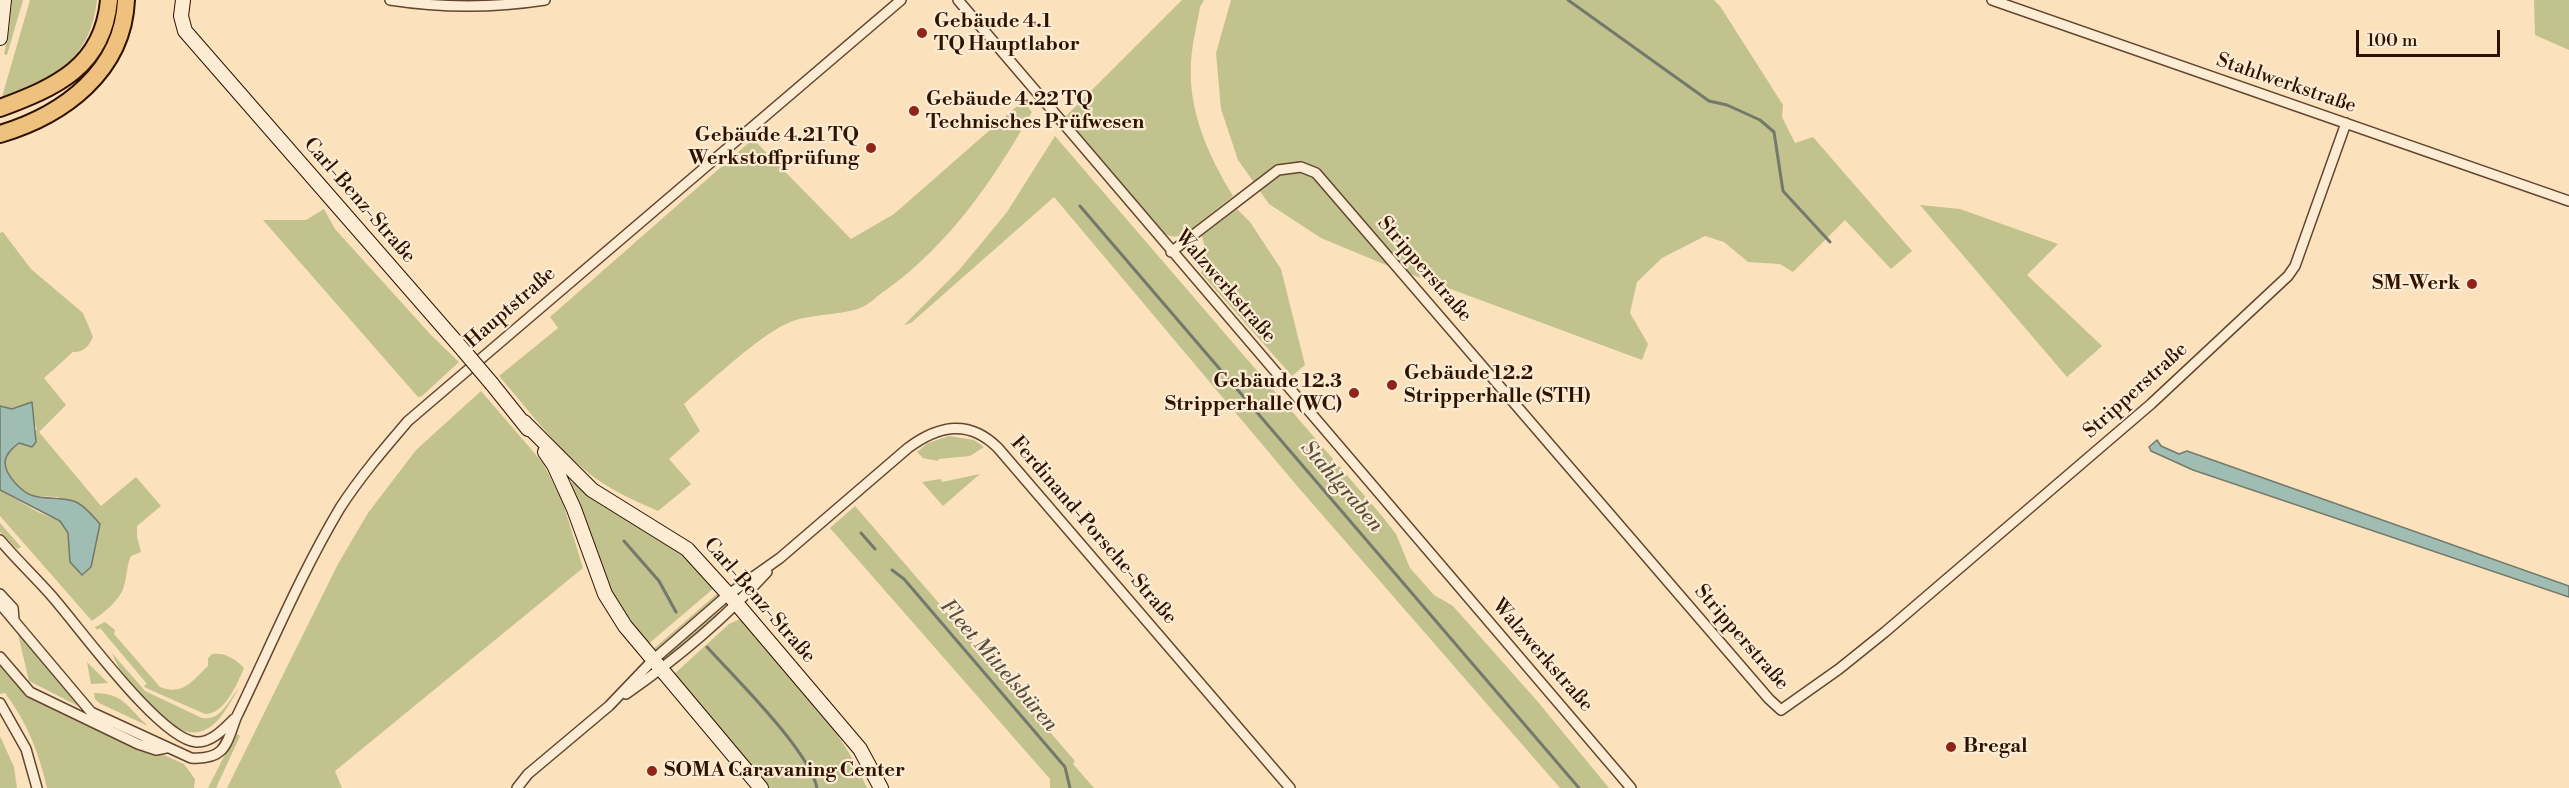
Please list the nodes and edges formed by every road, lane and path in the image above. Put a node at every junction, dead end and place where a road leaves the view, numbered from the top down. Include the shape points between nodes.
1 (4, 0) edge
2 (109, 0) edge
3 (126, 0) edge
4 (183, 0) edge
5 (390, 0) edge
6 (545, 0) edge
7 (901, 0) edge
8 (958, 0) edge
9 (1992, 0) edge
10 (0, 38) edge
11 (0, 108) edge
12 (2346, 123) junction
13 (0, 134) edge
14 (2569, 201) edge
15 (1171, 252) junction
16 (524, 422) junction
17 (0, 534) edge
18 (0, 540) edge
19 (49, 593) junction
20 (0, 594) edge
21 (733, 599) junction
22 (0, 604) edge
23 (15, 621) junction
24 (0, 657) edge
25 (657, 665) junction
26 (0, 703) edge
27 (91, 712) junction
28 (76, 714) junction
29 (236, 718) junction
30 (166, 748) junction
31 (37, 788) edge
32 (517, 788) edge
33 (761, 788) edge
34 (881, 788) edge
35 (1290, 788) edge
36 (1631, 788) edge

1 - 10 street
2 - 11 highway via 106,22 96,45 77,69 45,91
3 - 13 highway via 117,44 91,83 45,117
4 - 16 street, Carl-Benz-Straße, bridge via 184,31
5 - 6 street via 480,6
7 - 29 street, Hauptstraße via 408,421 341,508
8 - 15 street, Walzwerkstraße
9 - 12 street, Stahlwerkstraße
12 - 14 street, Stahlwerkstraße
12 - 15 street, Stripperstraße via 2295,266 2288,276 2151,404 1885,632 1781,710 1316,173 1301,167 1278,170
15 - 36 street, Walzwerkstraße
16 - 21 street, Carl-Benz-Straße via 592,490 687,549
16 - 25 street, Carl-Benz-Straße via 554,465 606,594 625,626
17 - 19 street
18 - 19 street
19 - 29 street via 143,705 169,730 194,742 206,741
20 - 23 street via 13,608
21 - 25 street, Ferdinand-Porsche-Straße
21 - 34 street, Carl-Benz-Straße via 860,749
21 - 35 street, Ferdinand-Porsche-Straße via 924,436 956,428 982,435 1006,457
22 - 23 street
23 - 27 street
24 - 28 street via 30,692
25 - 32 street, Ferdinand-Porsche-Straße via 528,774
25 - 33 street, Carl-Benz-Straße
26 - 31 street via 26,749
27 - 28 street
27 - 30 street
28 - 30 street via 138,744 156,750
29 - 30 street, Hauptstraße via 219,754 209,759 191,758

